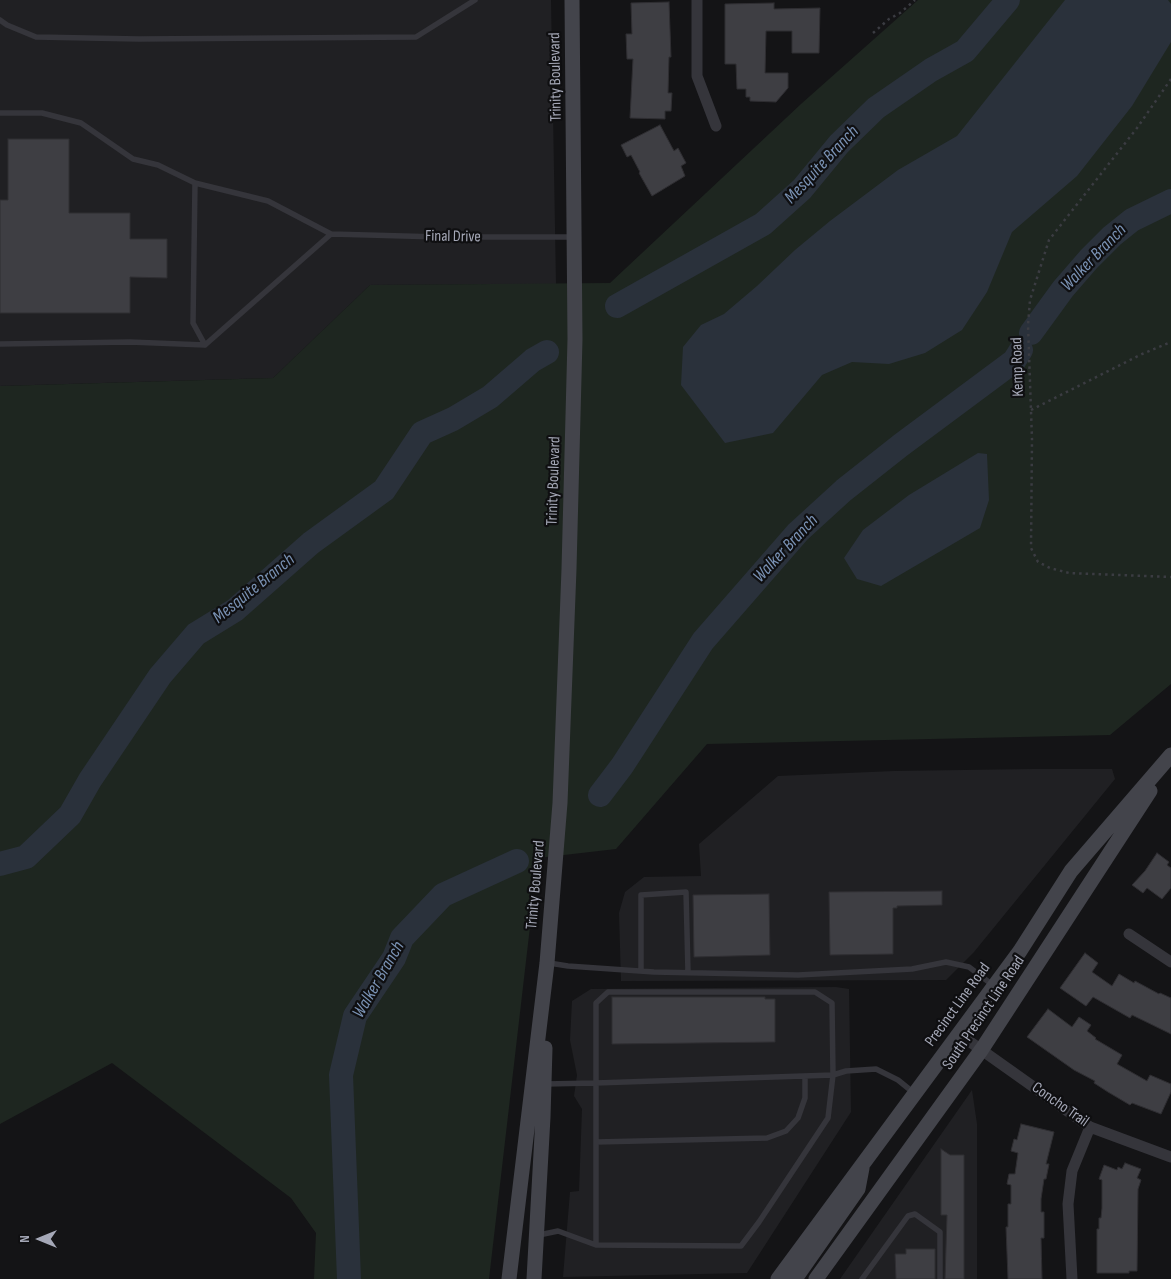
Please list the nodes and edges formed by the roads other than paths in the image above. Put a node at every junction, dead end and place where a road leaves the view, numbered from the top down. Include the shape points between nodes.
1 (475, 0) edge
2 (572, 0) edge
3 (697, 0) edge
4 (0, 20) edge
5 (0, 114) edge
6 (716, 126) dead end
7 (195, 183) junction
8 (331, 234) junction
9 (575, 237) junction
10 (0, 344) edge
11 (205, 345) junction
12 (1171, 757) edge
13 (1129, 934) dead end
14 (1171, 962) edge
15 (547, 963) junction
16 (641, 971) junction
17 (688, 972) junction
18 (994, 986) junction
19 (960, 1034) junction
20 (982, 1049) junction
21 (833, 1075) junction
22 (805, 1076) junction
23 (596, 1083) junction
24 (545, 1084) junction
25 (914, 1093) junction
26 (1090, 1126) junction
27 (596, 1142) junction
28 (1171, 1157) edge
29 (863, 1164) junction
30 (536, 1236) junction
31 (596, 1245) junction
32 (509, 1279) edge
33 (534, 1279) edge
34 (778, 1279) edge
35 (795, 1279) edge
36 (816, 1279) edge
37 (862, 1279) edge
38 (940, 1279) edge
39 (1072, 1279) edge

1 - 4 lane via 416,37 139,39 36,36
2 - 9 main road, Trinity Boulevard
3 - 6 street via 697,76
5 - 7 lane via 42,113 81,124 133,158 158,165
7 - 8 lane via 268,201
7 - 11 lane via 193,323
8 - 9 lane, Final Drive
8 - 11 lane
9 - 15 main road, Trinity Boulevard via 575,338 560,803
10 - 11 lane via 130,342
12 - 18 main road, Precinct Line Road via 1071,871
12 - 20 main road, South Precinct Line Road
13 - 14 street
15 - 16 lane
15 - 24 main road, Trinity Boulevard
15 - 32 main road, Trinity Boulevard
16 - 17 lane
16 - 17 lane via 641,895 686,892
17 - 18 lane via 808,975 912,969 946,962 969,967
18 - 19 main road, Precinct Line Road
19 - 20 street, Concho Trail
19 - 25 main road, Precinct Line Road
20 - 26 street, Concho Trail
20 - 36 main road, South Precinct Line Road
21 - 22 lane
21 - 23 lane via 832,1003 814,992 608,992 596,1003
21 - 25 lane via 846,1070 876,1069
21 - 31 lane via 828,1118 740,1246
22 - 23 lane
22 - 27 lane via 805,1098 798,1118 786,1131 768,1138
23 - 24 lane
23 - 27 lane
24 - 30 main road, Trinity Boulevard
25 - 29 main road, Precinct Line Road
26 - 28 street, Concho Trail
26 - 39 street via 1072,1172 1068,1204
27 - 31 lane
29 - 34 main road, Precinct Line Road
29 - 35 main road via 858,1189
30 - 31 lane via 558,1231
30 - 33 main road, Trinity Boulevard
37 - 38 lane via 908,1216 915,1214 940,1232

